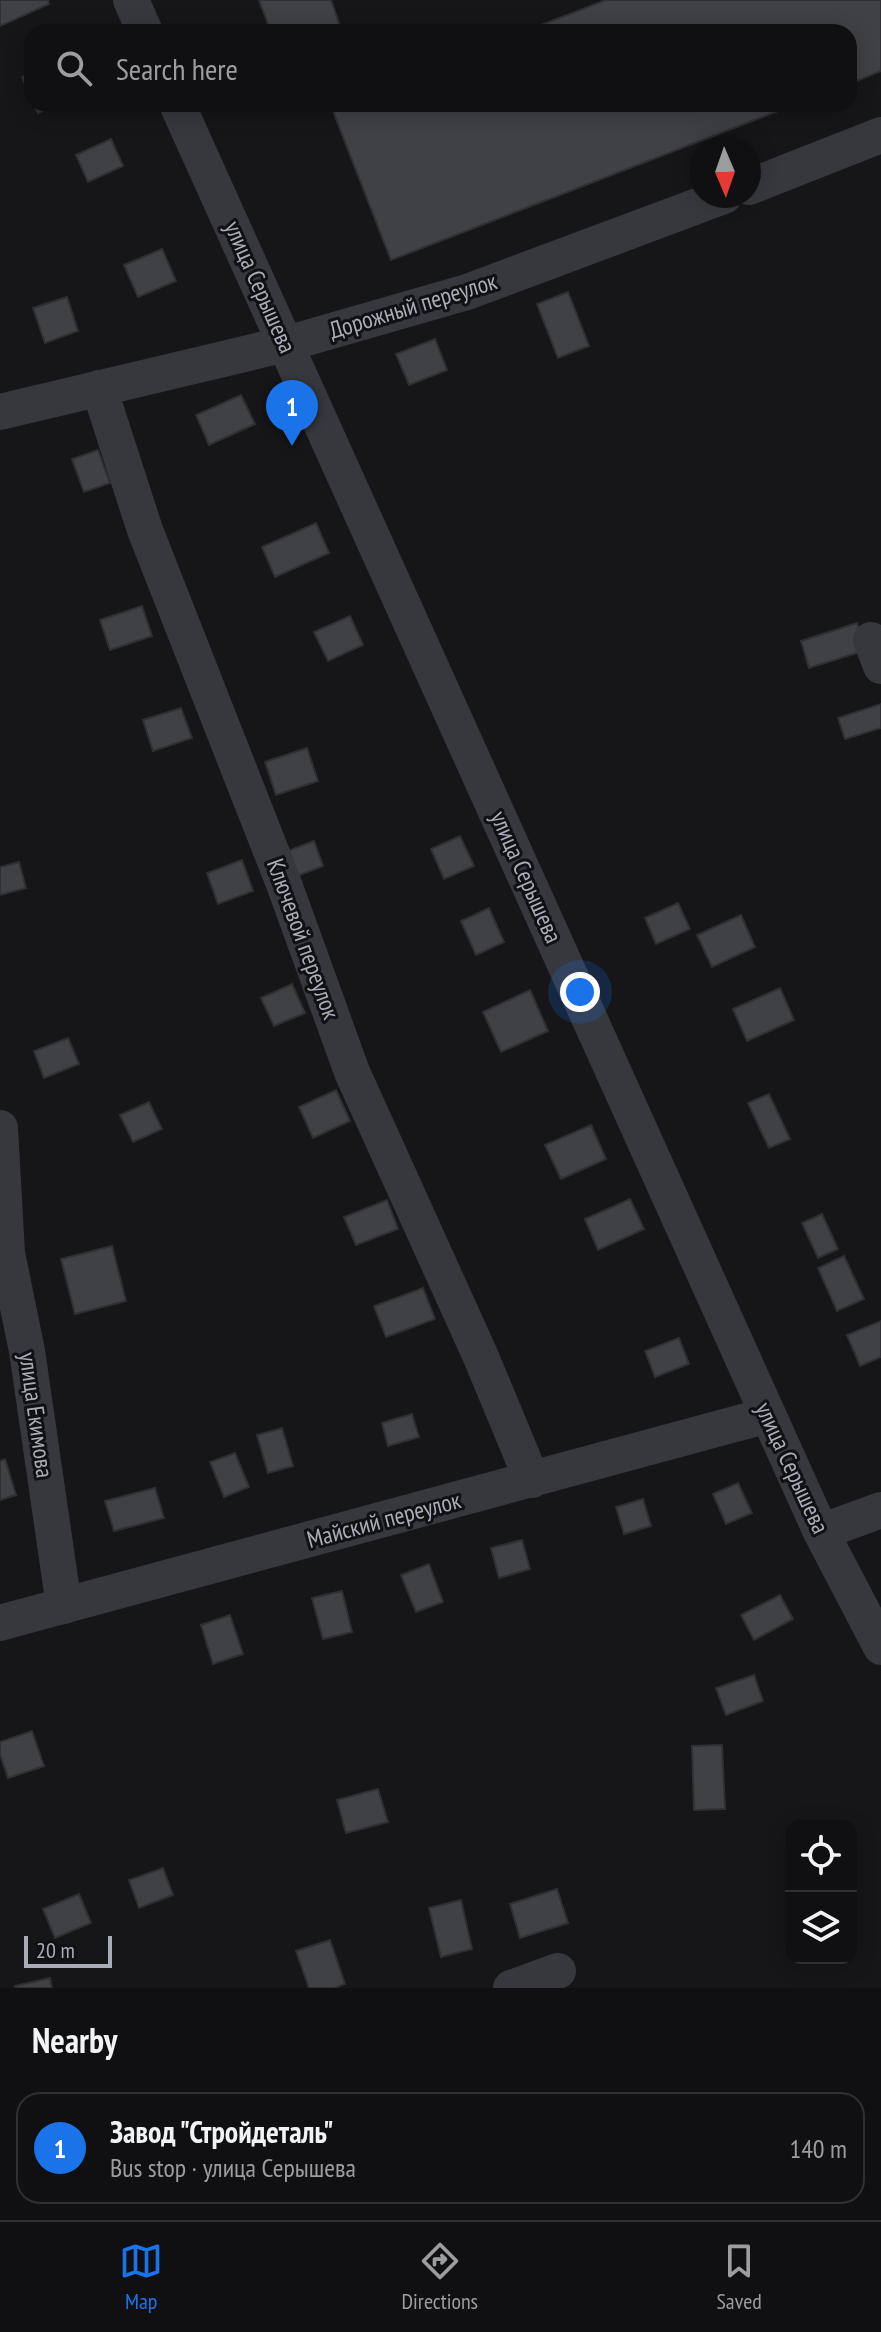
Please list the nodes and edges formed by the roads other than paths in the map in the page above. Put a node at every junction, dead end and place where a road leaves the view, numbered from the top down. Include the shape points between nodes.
1 (131, 0) edge
2 (142, 24) edge
3 (181, 112) edge
4 (881, 135) edge
5 (761, 182) edge
6 (692, 208) edge
7 (286, 344) junction
8 (99, 388) junction
9 (0, 412) edge
10 (0, 1128) edge
11 (768, 1415) junction
12 (532, 1480) junction
13 (881, 1510) edge
14 (821, 1532) junction
15 (64, 1606) junction
16 (0, 1623) edge
17 (881, 1647) edge
18 (558, 1971) dead end
19 (511, 1988) edge

1 - 2 street
3 - 7 street, улица Серышева
4 - 5 street
6 - 7 street, Дорожный переулок via 467,292
7 - 8 street, Дорожный переулок
7 - 11 street, улица Серышева
8 - 9 street, Дорожный переулок
8 - 12 street, Ключевой переулок via 145,530 352,1072
10 - 15 street, улица Екимова via 7,1253 27,1351
11 - 12 street, Майский переулок
11 - 14 street, улица Серышева
12 - 15 street, Майский переулок
13 - 14 street
14 - 17 street, улица Серышева
15 - 16 street, Майский переулок
18 - 19 street

